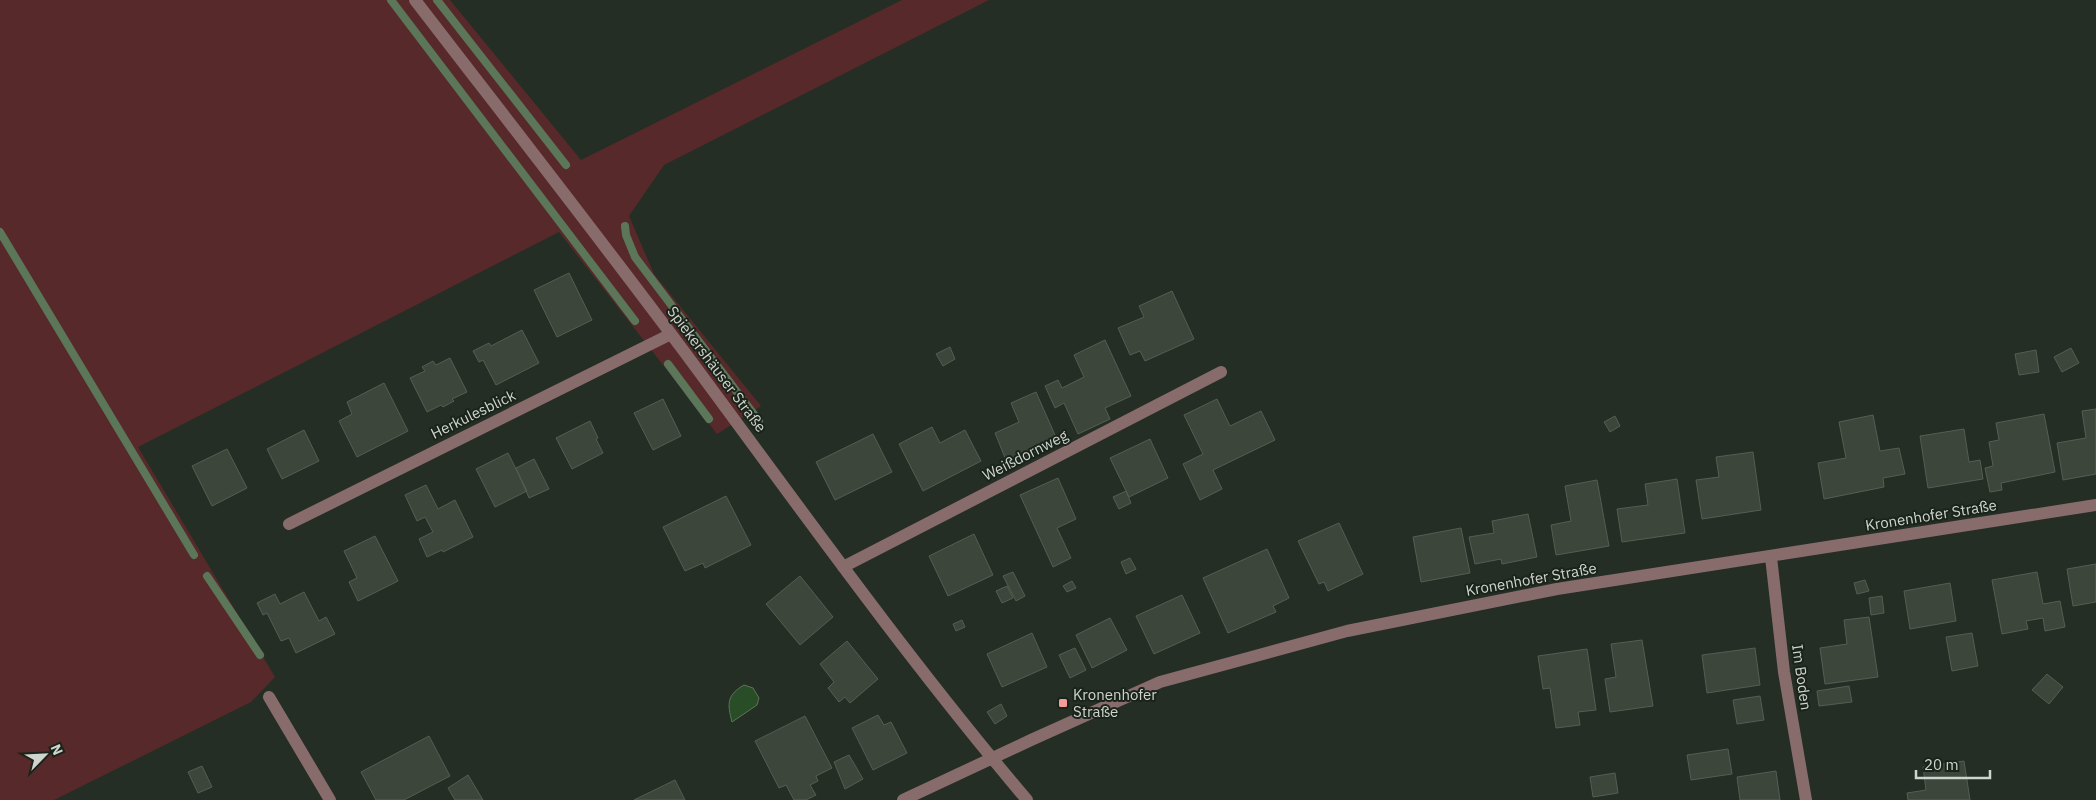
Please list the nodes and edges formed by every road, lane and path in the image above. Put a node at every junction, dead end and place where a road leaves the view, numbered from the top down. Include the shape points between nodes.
1 (416, 0) edge
2 (671, 334) junction
3 (1221, 372) dead end
4 (2096, 505) edge
5 (289, 524) dead end
6 (1771, 557) junction
7 (844, 567) junction
8 (269, 697) dead end
9 (991, 758) junction
10 (330, 800) edge
11 (903, 800) edge
12 (1027, 800) edge
13 (1806, 800) edge

1 - 2 street, Spiekershäuser Straße
2 - 5 street, Herkulesblick
2 - 7 street, Spiekershäuser Straße
3 - 7 street, Weißdornweg
4 - 6 street, Kronenhofer Straße
6 - 9 street, Kronenhofer Straße via 1557,589 1347,631 1160,682
6 - 13 street, Im Boden via 1784,672
7 - 9 street, Spiekershäuser Straße
8 - 10 street
9 - 11 street, Kronenhofer Straße
9 - 12 street, Spiekershäuser Straße

